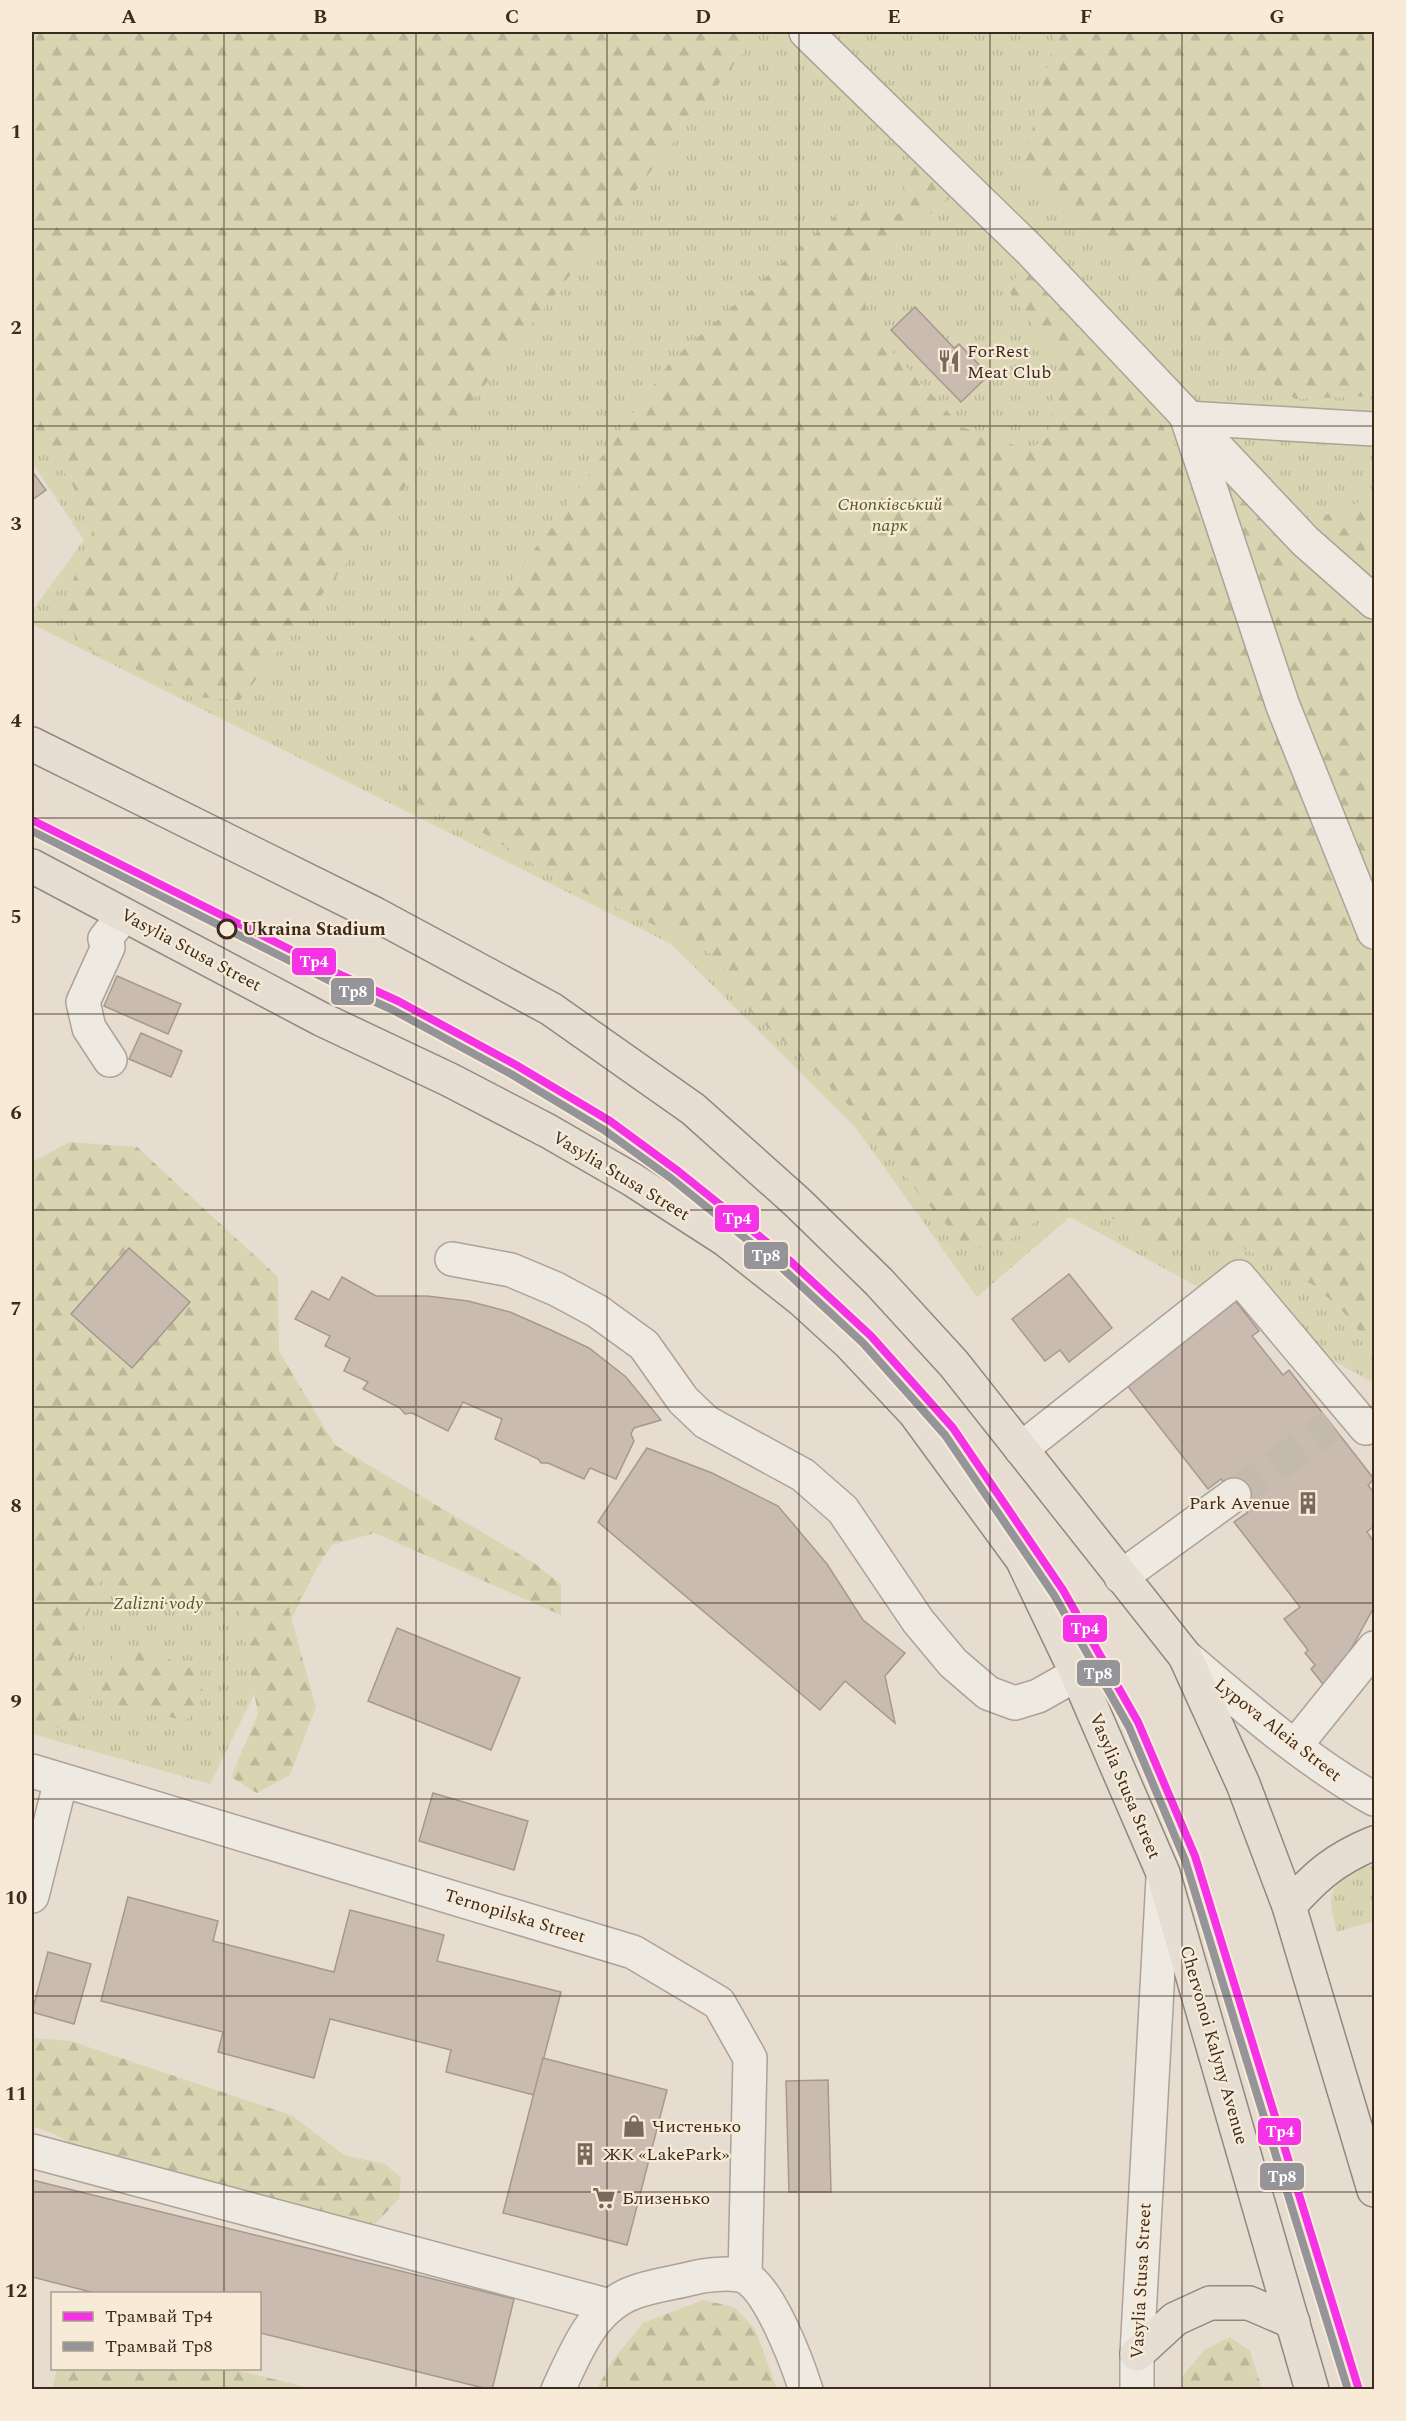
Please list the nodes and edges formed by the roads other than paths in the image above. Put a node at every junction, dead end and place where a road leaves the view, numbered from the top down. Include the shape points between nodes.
1 (806, 32) edge
2 (1187, 418) junction
3 (1374, 429) edge
4 (1374, 602) edge
5 (32, 744) edge
6 (32, 866) edge
7 (124, 915) junction
8 (1374, 932) edge
9 (110, 1060) dead end
10 (452, 1259) dead end
11 (1350, 1421) dead end
12 (1021, 1449) junction
13 (1234, 1495) tunnel mouth
14 (1121, 1577) junction
15 (1374, 1648) edge
16 (1185, 1656) junction
17 (1077, 1674) junction
18 (1294, 1746) junction
19 (46, 1776) edge
20 (1374, 1799) edge
21 (1374, 1843) edge
22 (1163, 1873) junction
23 (32, 1896) edge
24 (1289, 1906) junction
25 (32, 2151) edge
26 (1374, 2190) edge
27 (745, 2276) junction
28 (610, 2306) junction
29 (1293, 2322) junction
30 (1137, 2355) junction
31 (558, 2390) edge
32 (807, 2390) edge
33 (1137, 2390) edge
34 (1312, 2390) edge

1 - 2 street via 1030,250
2 - 3 street
2 - 4 street via 1305,541
2 - 8 street via 1282,706
5 - 12 main road via 455,957 551,1009 623,1058 693,1109 879,1282 954,1364
6 - 7 main road, Vasylia Stusa Street
7 - 9 street via 105,939 108,947 83,1002 89,1028
7 - 17 main road, Vasylia Stusa Street via 321,1019 548,1131 726,1239 849,1343 915,1413 1022,1559
10 - 17 street via 511,1270 556,1289 597,1311 644,1345 683,1400 706,1422 803,1475 843,1510 918,1621 953,1663 988,1693 1015,1703 1038,1696
11 - 12 street via 1239,1277
12 - 14 main road
13 - 14 street
14 - 16 main road
15 - 18 street
16 - 18 street, Lypova Aleia Street
16 - 24 main road via 1243,1784
17 - 22 main road, Vasylia Stusa Street
18 - 20 street, Lypova Aleia Street
19 - 23 street
19 - 27 street, Ternopilska Street via 633,1952 719,2003 750,2058
21 - 24 main road via 1347,1854 1313,1879
22 - 29 main road, Chervonoi Kalyny Avenue
22 - 30 street, Vasylia Stusa Street
24 - 26 main road
25 - 28 street
27 - 28 street via 707,2275 634,2292
27 - 32 street via 761,2290 797,2361
28 - 31 street via 586,2331
29 - 30 main road via 1249,2303 1210,2303 1175,2319
29 - 34 main road, Chervonoi Kalyny Avenue
30 - 33 street, Vasylia Stusa Street

